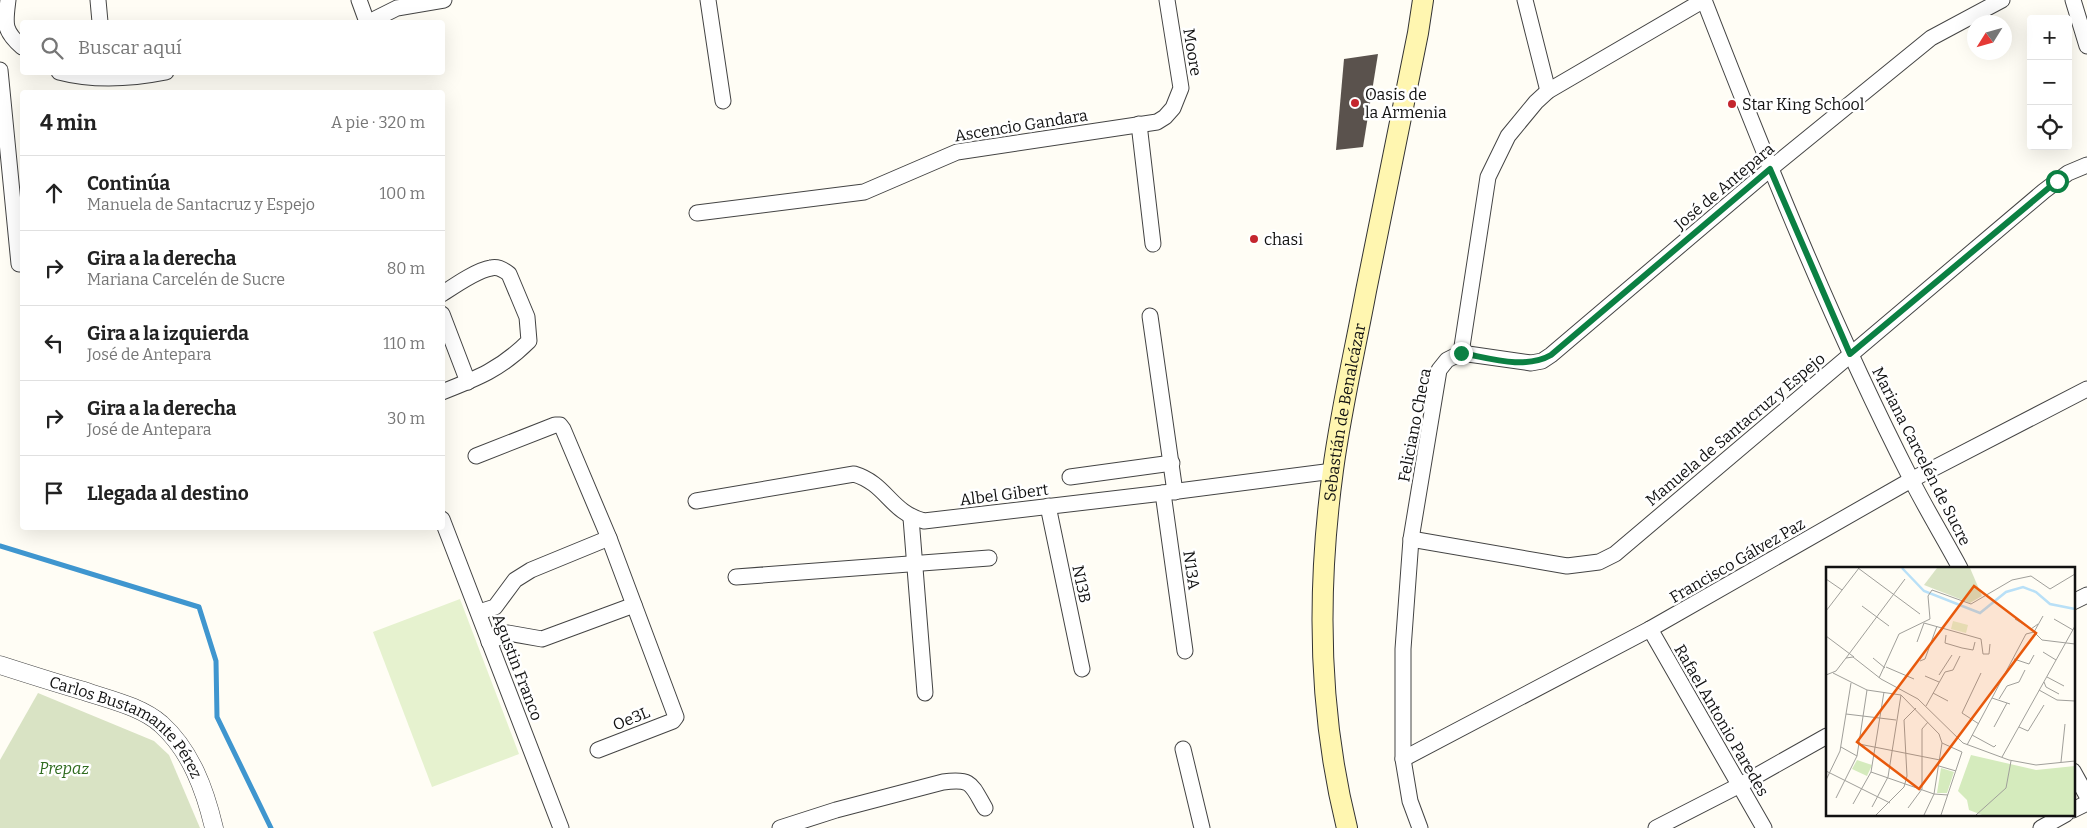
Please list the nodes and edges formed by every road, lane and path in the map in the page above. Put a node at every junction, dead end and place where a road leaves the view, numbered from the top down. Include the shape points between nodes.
1 (8, 0) edge
2 (98, 0) edge
3 (359, 0) edge
4 (444, 0) edge
5 (708, 0) edge
6 (1167, 0) edge
7 (1422, 0) edge
8 (1525, 0) edge
9 (1704, 0) edge
10 (2002, 0) edge
11 (2073, 0) edge
12 (100, 20) edge
13 (367, 20) edge
14 (372, 20) edge
15 (2, 24) edge
16 (20, 45) edge
17 (2087, 46) edge
18 (0, 70) edge
19 (70, 75) edge
20 (103, 75) edge
21 (153, 75) edge
22 (1548, 92) junction
23 (723, 102) dead end
24 (1173, 108) joint
25 (1139, 124) junction
26 (2087, 165) edge
27 (1770, 169) junction
28 (697, 213) dead end
29 (1153, 244) dead end
30 (19, 264) dead end
31 (445, 292) edge
32 (1150, 316) dead end
33 (445, 322) edge
34 (1461, 353) junction
35 (1850, 354) junction
36 (468, 382) junction
37 (2087, 389) edge
38 (445, 391) edge
39 (476, 456) dead end
40 (1172, 463) junction
41 (1333, 471) junction
42 (1070, 477) dead end
43 (1911, 480) junction
44 (1169, 493) junction
45 (696, 501) dead end
46 (1048, 506) junction
47 (911, 518) junction
48 (445, 526) edge
49 (608, 538) junction
50 (1412, 539) junction
51 (989, 558) dead end
52 (914, 562) junction
53 (1959, 567) edge
54 (736, 578) dead end
55 (2087, 595) edge
56 (2074, 602) edge
57 (634, 605) junction
58 (479, 612) junction
59 (1650, 629) junction
60 (489, 642) junction
61 (1185, 651) dead end
62 (0, 665) edge
63 (1082, 669) dead end
64 (925, 692) dead end
65 (1826, 737) edge
66 (1183, 749) dead end
67 (598, 750) dead end
68 (1403, 759) junction
69 (2074, 773) edge
70 (1740, 785) junction
71 (2087, 796) edge
72 (2087, 803) edge
73 (985, 808) dead end
74 (2074, 810) edge
75 (2062, 816) edge
76 (214, 828) edge
77 (561, 828) edge
78 (780, 828) edge
79 (1202, 828) edge
80 (1347, 828) edge
81 (1420, 828) edge
82 (1656, 828) edge
83 (1764, 828) edge
84 (2041, 828) edge

1 - 15 street
2 - 12 street
3 - 13 street
4 - 14 street via 398,8
5 - 23 street
6 - 24 street, Moore via 1181,88
7 - 41 main road, Sebastián de Benalcázar
8 - 22 street
9 - 22 street
9 - 27 street, Mariana Carcelén de Sucre
10 - 27 street, José de Antepara via 1931,38
11 - 17 street
15 - 16 street
18 - 30 street
19 - 20 street via 80,78
20 - 21 street
22 - 34 street via 1508,136 1488,177
24 - 25 street, Ascencio Gandara via 1157,122
25 - 28 street, Ascencio Gandara via 957,152 864,192
25 - 29 street
26 - 35 street, Manuela de Santacruz y Espejo via 2068,173 2044,191
27 - 34 street, José de Antepara via 1546,358 1531,363
27 - 35 street, Mariana Carcelén de Sucre
31 - 36 street via 490,268 497,268 509,274 527,316 529,341 498,368
32 - 40 street, N13A
33 - 36 street
34 - 50 street, Feliciano Checa via 1447,360 1439,370
35 - 43 street, Mariana Carcelén de Sucre
35 - 50 street, Manuela de Santacruz y Espejo via 1615,554 1599,562 1568,566
36 - 38 street
37 - 43 street, Francisco Gálvez Paz
39 - 49 street via 560,425
40 - 42 street
40 - 44 street, N13A
41 - 44 street, Albel Gibert
41 - 80 main road, Sebastián de Benalcázar via 1324,578 1323,655 1330,742
43 - 53 street, Mariana Carcelén de Sucre
43 - 59 street, Francisco Gálvez Paz
44 - 46 street, Albel Gibert
44 - 61 street, N13A
45 - 47 street via 854,474 867,478
46 - 47 street, Albel Gibert via 924,521
46 - 63 street, N13B
47 - 52 street
48 - 58 street, Agustin Franco
49 - 57 street
49 - 58 street via 531,570 515,580 495,607
50 - 68 street, Feliciano Checa via 1403,649
51 - 52 street
52 - 54 street
52 - 64 street
55 - 56 street
57 - 60 street via 542,639 508,633
57 - 67 street, Oe3L via 676,717 673,721
58 - 60 street, Agustin Franco
59 - 68 street, Francisco Gálvez Paz
59 - 70 street, Rafael Antonio Paredes
60 - 77 street, Agustin Franco
62 - 76 street, Carlos Bustamante Pérez via 131,706 159,723 179,742 206,796
65 - 70 street
66 - 79 street
68 - 81 street, Feliciano Checa via 1410,801
69 - 71 street
70 - 82 street
70 - 83 street, Rafael Antonio Paredes
72 - 74 street
73 - 78 street via 974,788 966,781 958,780 836,810
75 - 84 street

